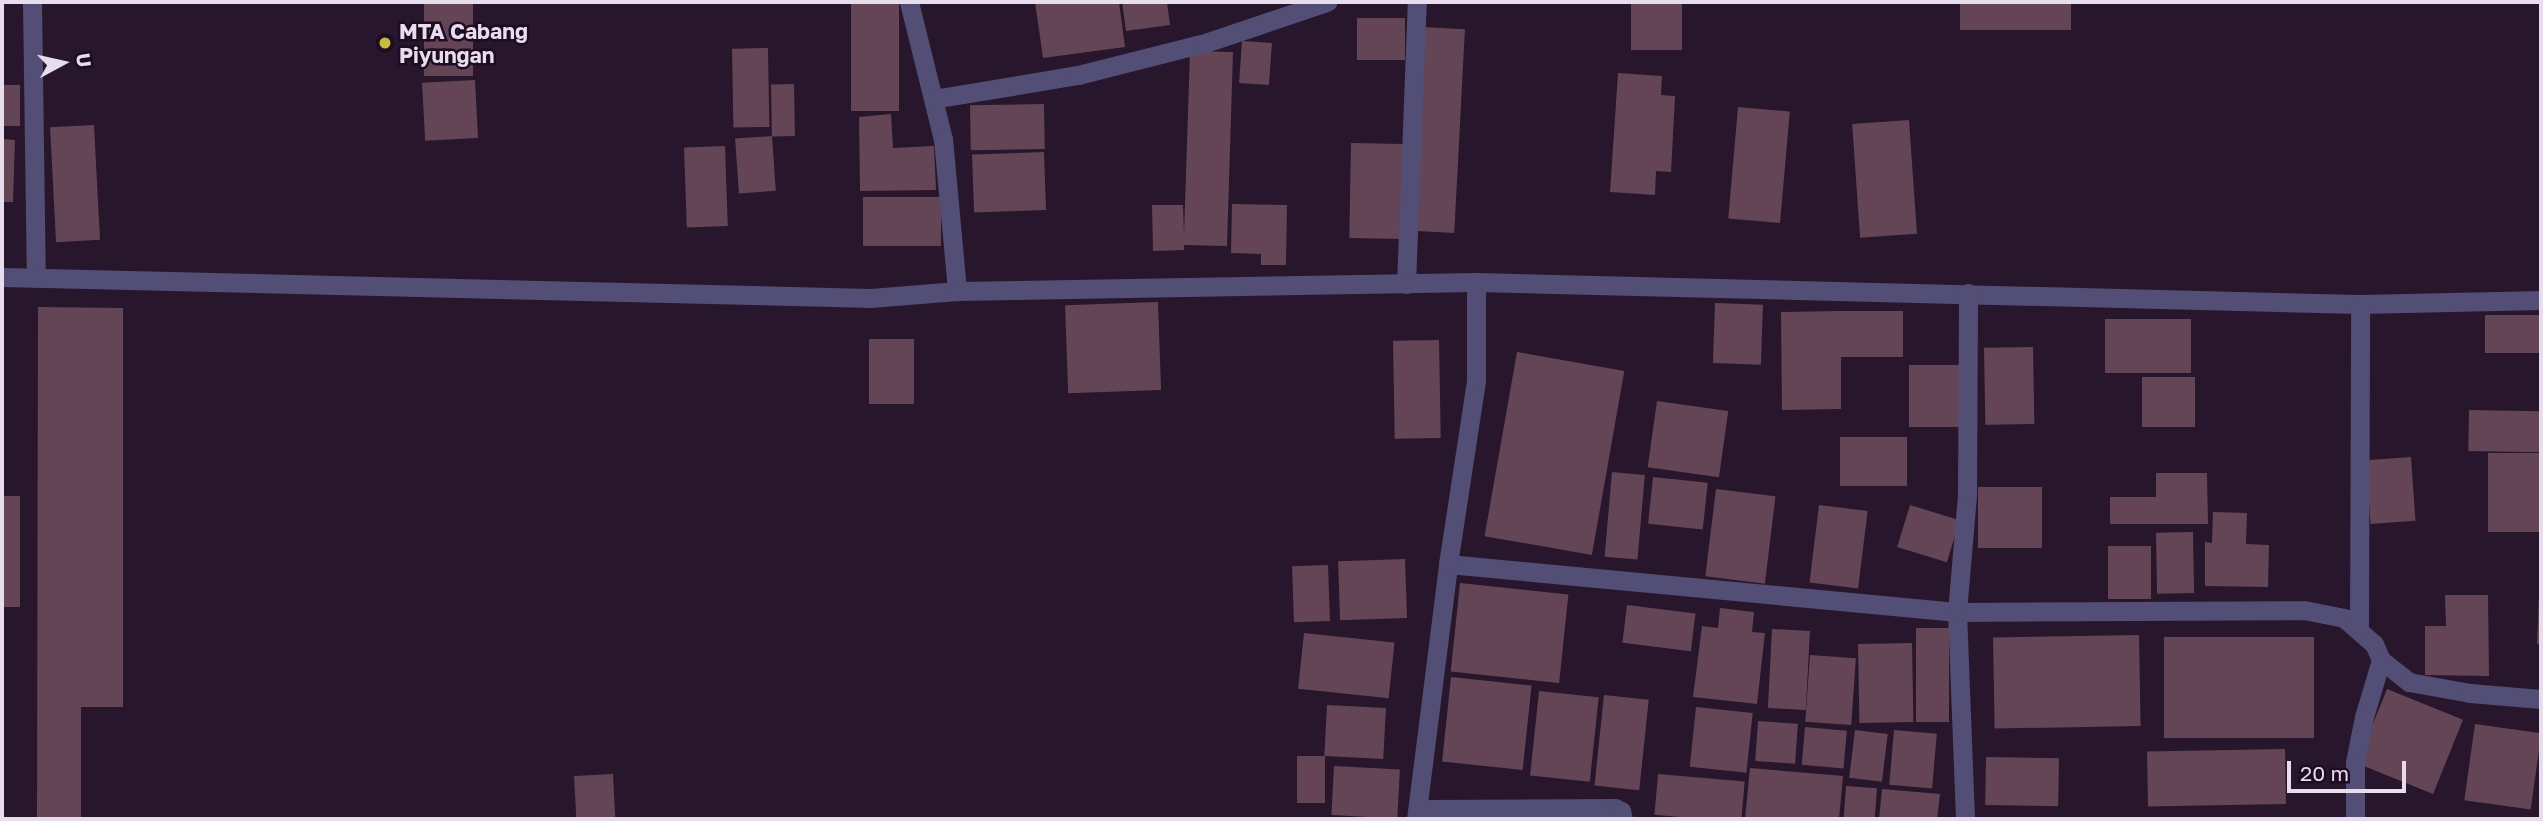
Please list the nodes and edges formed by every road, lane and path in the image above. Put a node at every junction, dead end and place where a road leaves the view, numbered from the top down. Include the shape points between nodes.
1 (32, 2) edge
2 (909, 2) edge
3 (1327, 2) edge
4 (1417, 2) edge
5 (1297, 7) edge
6 (933, 99) junction
7 (2, 276) edge
8 (36, 278) junction
9 (1476, 282) junction
10 (1406, 284) junction
11 (957, 291) junction
12 (1968, 293) junction
13 (2541, 300) edge
14 (2360, 304) junction
15 (1448, 565) junction
16 (1957, 612) junction
17 (2359, 631) junction
18 (2381, 660) junction
19 (2541, 699) edge
20 (1417, 814) edge
21 (1623, 819) edge
22 (1965, 819) edge
23 (2355, 819) edge

1 - 8 street
2 - 6 street
3 - 5 street
4 - 10 street
5 - 6 street via 1208,42 1078,75
6 - 11 street via 943,139
7 - 8 street
8 - 11 street via 871,298
9 - 10 street
9 - 12 street
9 - 15 street via 1476,380
10 - 11 street
12 - 14 street
12 - 16 street via 1968,495
13 - 14 street
14 - 17 street
15 - 16 street
15 - 20 street
16 - 17 street via 2304,610 2344,618
16 - 22 street
17 - 18 street via 2374,643
18 - 19 street via 2409,682
18 - 23 street via 2355,762
20 - 21 street via 1615,807

